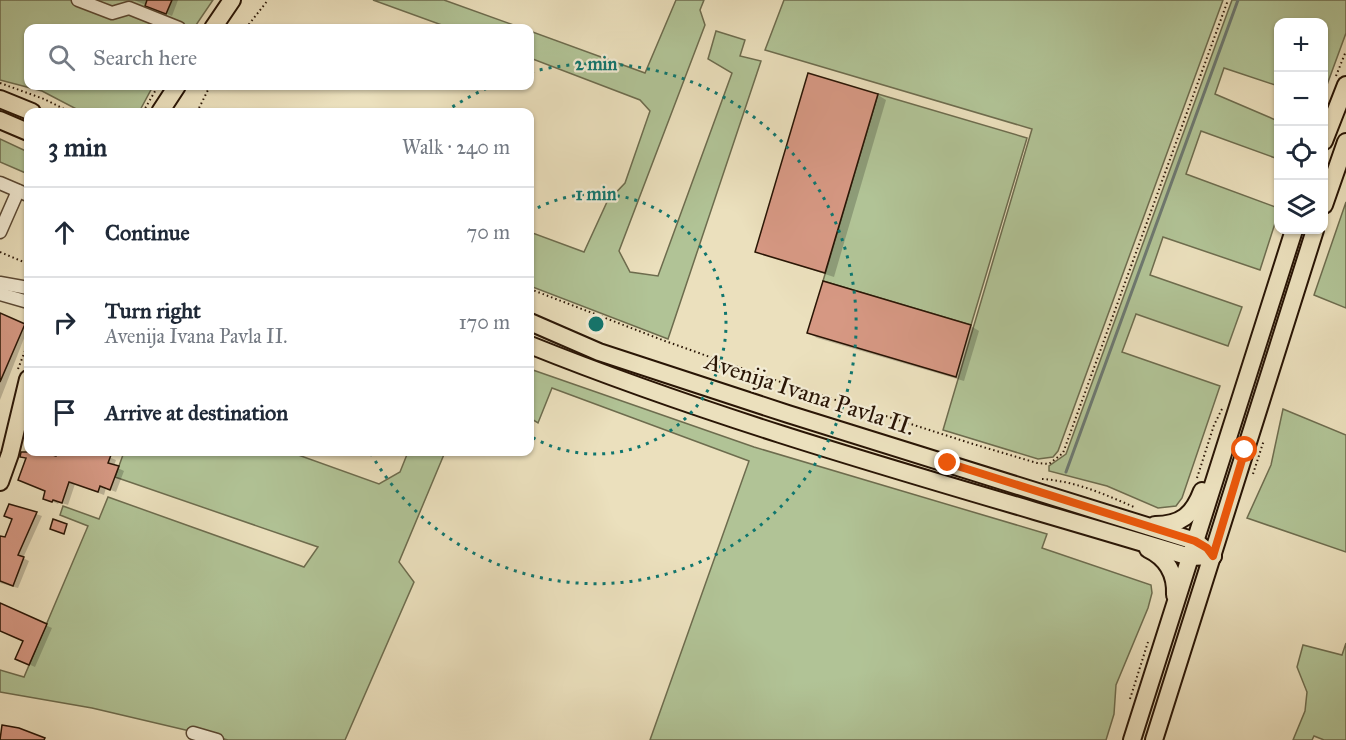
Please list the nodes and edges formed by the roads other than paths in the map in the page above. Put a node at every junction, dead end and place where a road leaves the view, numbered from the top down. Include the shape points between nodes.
1 (78, 0) edge
2 (232, 0) edge
3 (169, 24) edge
4 (216, 24) edge
5 (1346, 85) edge
6 (175, 90) edge
7 (0, 99) edge
8 (164, 108) edge
9 (24, 109) edge
10 (0, 120) edge
11 (1328, 129) edge
12 (24, 130) edge
13 (1346, 142) edge
14 (0, 183) edge
15 (1328, 191) edge
16 (23, 193) edge
17 (0, 232) edge
18 (1293, 234) edge
19 (1314, 234) edge
20 (0, 284) edge
21 (24, 287) edge
22 (0, 294) edge
23 (24, 300) edge
24 (24, 301) edge
25 (534, 324) edge
26 (534, 347) edge
27 (24, 399) edge
28 (1217, 472) junction
29 (0, 482) edge
30 (1142, 524) junction
31 (1106, 531) junction
32 (1193, 549) junction
33 (1213, 556) junction
34 (1175, 606) junction
35 (193, 733) dead end
36 (217, 740) edge
37 (1132, 740) edge
38 (1154, 740) edge

1 - 3 street via 112,13 129,8
2 - 4 main road
5 - 11 main road
6 - 8 main road
7 - 9 main road
10 - 12 main road
13 - 15 main road
14 - 16 street
16 - 17 street
18 - 28 main road
19 - 33 main road
20 - 21 street
20 - 23 street
22 - 24 street
25 - 30 main road, Avenija Ivana Pavla II. via 610,355
26 - 31 main road, Avenija Ivana Pavla II. via 779,433
27 - 29 main road
28 - 30 main road via 1205,482 1193,511 1183,520
28 - 32 main road
30 - 32 main road, Avenija Ivana Pavla II.
31 - 32 main road, Avenija Ivana Pavla II.
31 - 34 main road via 1161,558 1174,579
32 - 33 main road, Avenija Ivana Pavla II. via 1207,548
32 - 34 main road
33 - 38 main road
34 - 37 main road
35 - 36 street

